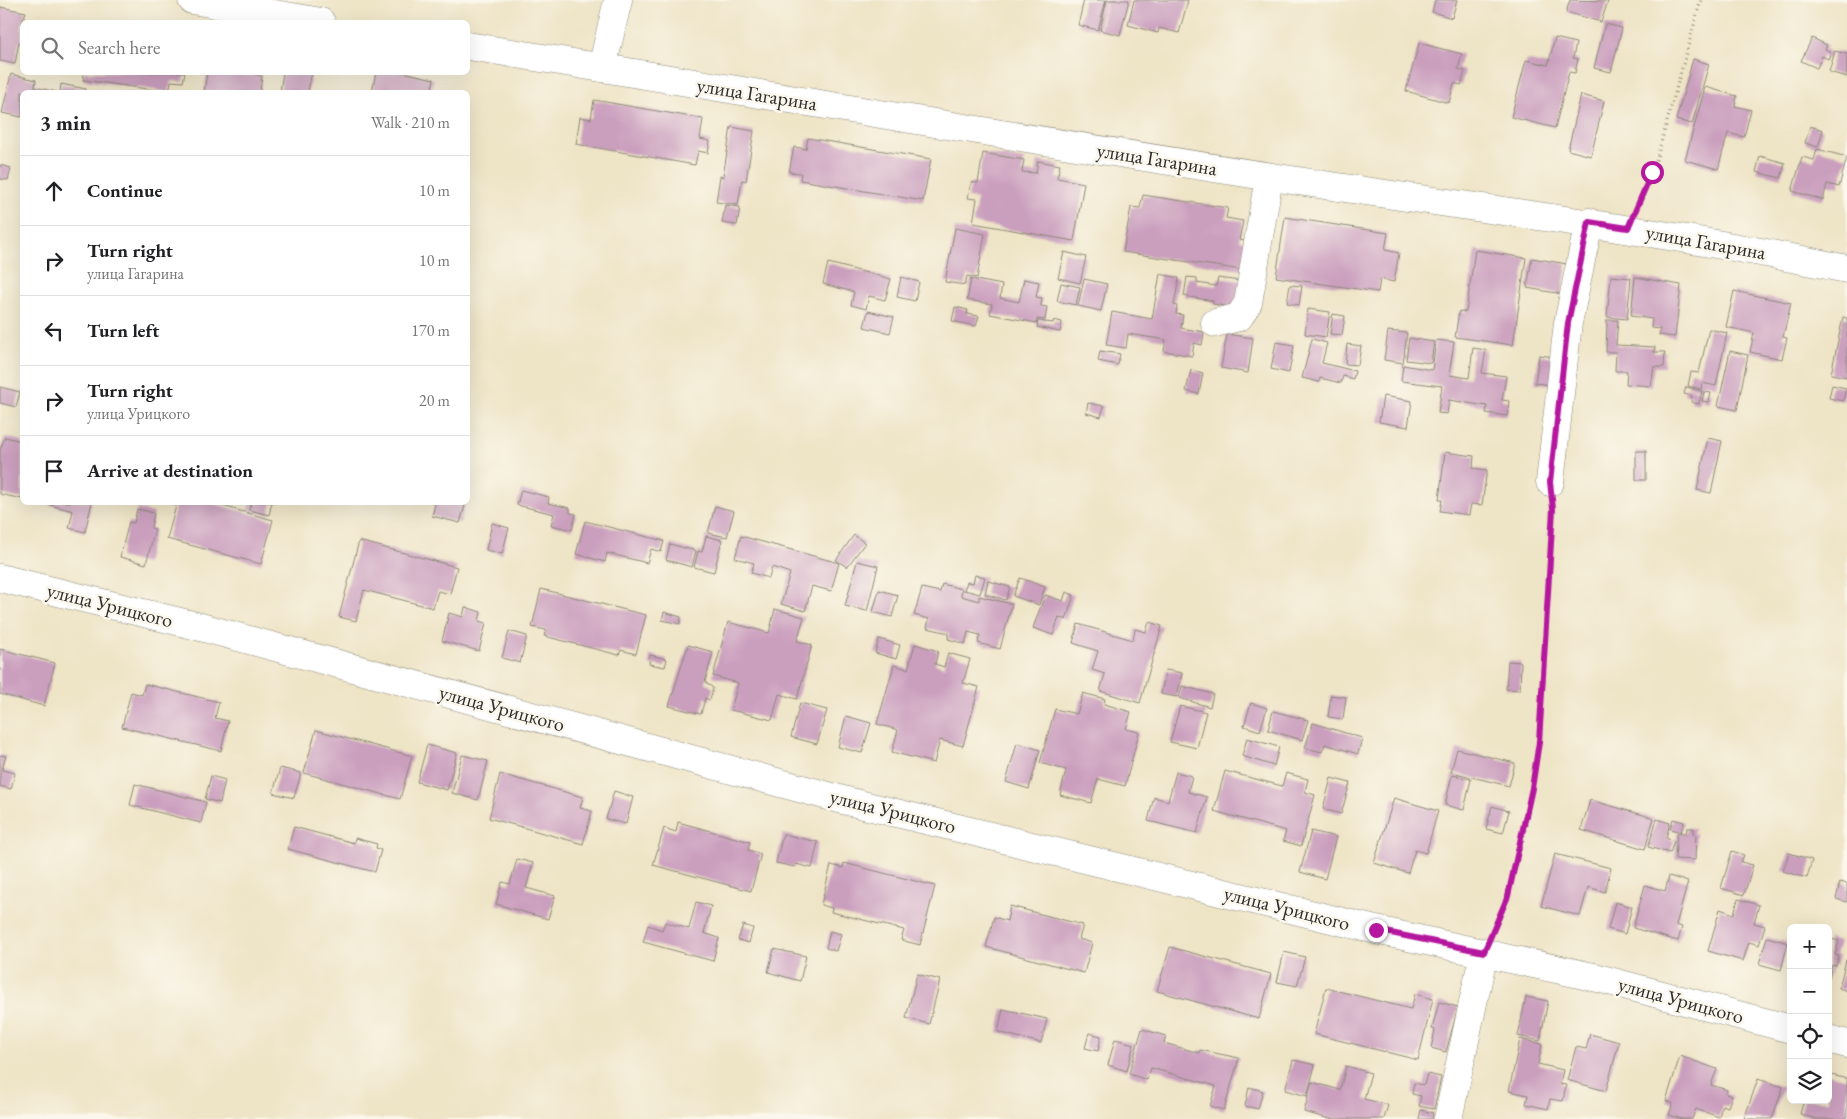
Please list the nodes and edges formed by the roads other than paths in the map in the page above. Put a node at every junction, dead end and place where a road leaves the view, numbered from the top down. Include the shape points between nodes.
1 (192, 0) edge
2 (618, 0) edge
3 (309, 20) edge
4 (470, 46) edge
5 (602, 68) junction
6 (1269, 177) junction
7 (1589, 222) junction
8 (1847, 269) edge
9 (1215, 323) dead end
10 (1550, 482) road end
11 (0, 578) edge
12 (1484, 952) junction
13 (1787, 1028) edge
14 (1832, 1040) edge
15 (1847, 1044) edge
16 (1448, 1119) edge

1 - 3 street
2 - 5 street
4 - 5 street, улица Гагарина
5 - 6 street, улица Гагарина
6 - 7 street, улица Гагарина
6 - 9 street via 1248,303 1239,317
7 - 8 street, улица Гагарина
7 - 10 street via 1568,323
11 - 12 street, улица Урицкого via 848,800 1376,930
12 - 13 street, улица Урицкого
12 - 16 street
14 - 15 street

